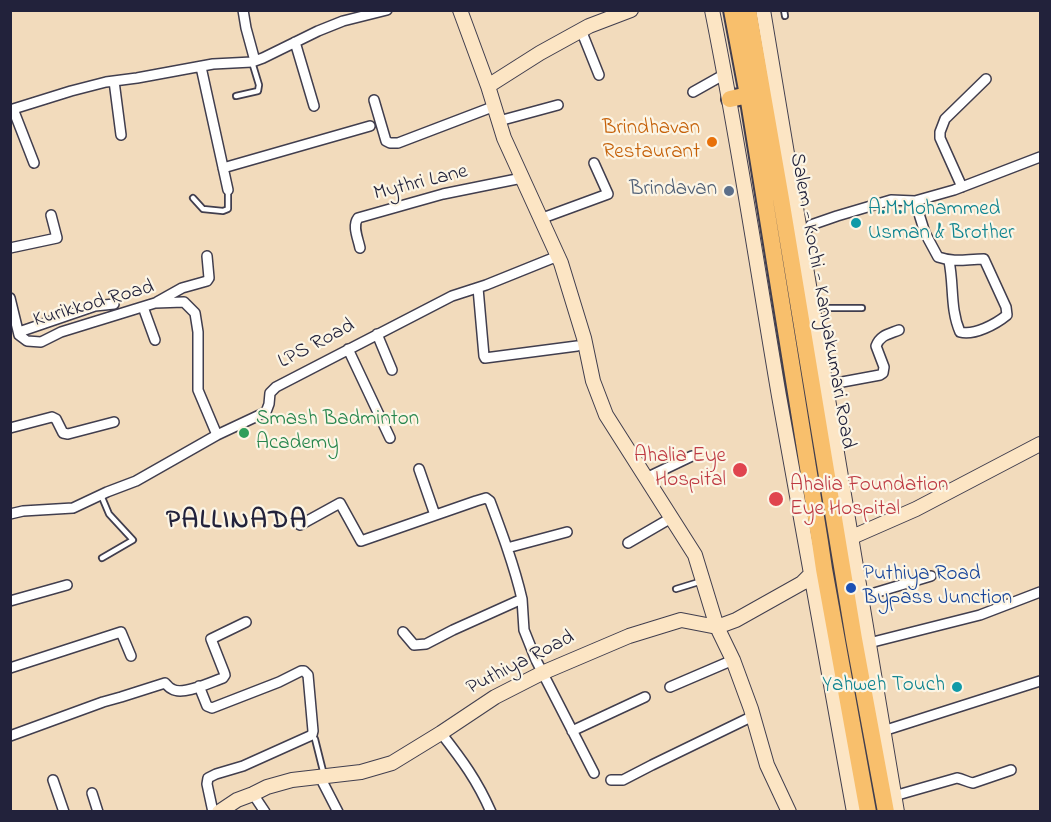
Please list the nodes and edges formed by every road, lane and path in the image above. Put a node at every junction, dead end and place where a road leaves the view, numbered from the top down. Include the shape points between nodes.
1 (243, 10) edge
2 (387, 10) edge
3 (460, 10) edge
4 (631, 10) edge
5 (712, 10) edge
6 (732, 10) edge
7 (748, 10) edge
8 (763, 10) edge
9 (581, 30) junction
10 (295, 42) junction
11 (253, 61) junction
12 (201, 67) junction
13 (725, 74) junction
14 (599, 75) dead end
15 (986, 79) dead end
16 (114, 81) junction
17 (488, 86) junction
18 (693, 92) dead end
19 (748, 95) junction
20 (236, 96) dead end
21 (730, 99) junction
22 (374, 100) dead end
23 (558, 105) dead end
24 (314, 106) dead end
25 (495, 106) junction
26 (12, 109) edge
27 (499, 121) junction
28 (370, 126) dead end
29 (121, 135) dead end
30 (1041, 157) edge
31 (34, 163) dead end
32 (594, 163) dead end
33 (223, 168) junction
34 (522, 178) junction
35 (962, 187) junction
36 (228, 190) joint
37 (193, 198) dead end
38 (781, 199) junction
39 (764, 201) junction
40 (915, 201) junction
41 (51, 215) dead end
42 (540, 219) junction
43 (801, 237) junction
44 (10, 248) edge
45 (360, 248) dead end
46 (207, 256) dead end
47 (558, 256) junction
48 (949, 261) junction
49 (478, 288) junction
50 (11, 303) edge
51 (155, 303) junction
52 (114, 304) dead end
53 (143, 307) junction
54 (813, 308) junction
55 (862, 308) dead end
56 (899, 330) dead end
57 (19, 332) junction
58 (377, 334) junction
59 (155, 340) dead end
60 (577, 346) dead end
61 (348, 350) junction
62 (392, 370) dead end
63 (826, 385) junction
64 (114, 422) dead end
65 (10, 428) edge
66 (217, 435) junction
67 (390, 438) dead end
68 (1041, 444) edge
69 (692, 456) dead end
70 (419, 469) dead end
71 (646, 478) junction
72 (101, 495) junction
73 (10, 514) edge
74 (435, 514) junction
75 (671, 518) junction
76 (300, 525) dead end
77 (567, 532) dead end
78 (845, 540) junction
79 (628, 543) dead end
80 (813, 543) junction
81 (507, 548) junction
82 (102, 558) dead end
83 (810, 575) junction
84 (931, 576) dead end
85 (703, 580) junction
86 (67, 585) dead end
87 (676, 589) dead end
88 (1041, 592) edge
89 (861, 597) junction
90 (522, 599) junction
91 (10, 601) edge
92 (246, 622) dead end
93 (717, 627) junction
94 (403, 632) dead end
95 (869, 643) junction
96 (131, 656) dead end
97 (733, 660) junction
98 (10, 668) edge
99 (542, 673) junction
100 (1041, 681) edge
101 (199, 686) junction
102 (670, 687) dead end
103 (645, 697) dead end
104 (753, 716) junction
105 (572, 731) junction
106 (883, 732) junction
107 (441, 733) junction
108 (10, 736) edge
109 (315, 740) dead end
110 (1011, 770) dead end
111 (594, 773) dead end
112 (322, 777) junction
113 (53, 780) dead end
114 (611, 780) dead end
115 (92, 793) dead end
116 (253, 794) junction
117 (894, 796) junction
118 (64, 812) edge
119 (98, 812) edge
120 (213, 812) edge
121 (219, 812) edge
122 (265, 812) edge
123 (338, 812) edge
124 (490, 812) edge
125 (789, 812) edge
126 (854, 812) edge
127 (868, 812) edge
128 (886, 812) edge
129 (897, 812) edge

1 - 11 street
2 - 10 street via 343,21
3 - 17 street
4 - 9 street
5 - 13 street
6 - 19 highway, Salem - Kochi - Kanyakumari Road
7 - 38 highway, Salem - Kochi - Kanyakumari Road
8 - 43 street
9 - 14 street
9 - 17 street
10 - 11 street
10 - 24 street
11 - 12 street
11 - 20 lane via 258,91
12 - 16 street
12 - 33 street
13 - 18 street
13 - 21 street
15 - 35 street via 945,119 940,132
16 - 26 street
16 - 29 street
17 - 25 street
19 - 21 highway
19 - 39 highway, Salem - Kochi - Kanyakumari Road
21 - 80 street
22 - 25 street via 386,141 390,143
23 - 27 street
25 - 27 street
26 - 31 street
27 - 34 street
28 - 33 street
30 - 35 street
32 - 42 street via 608,194
33 - 36 street
34 - 42 street
34 - 45 street, Mythri Lane via 443,194 358,218 355,226
35 - 40 street
36 - 37 lane via 228,209 223,211 202,209
38 - 39 highway
38 - 78 highway, Salem - Kochi - Kanyakumari Road
39 - 80 highway, Salem - Kochi - Kanyakumari Road
40 - 43 street via 891,200 837,216 811,225
40 - 48 street via 930,245 938,257
41 - 44 street via 57,238
42 - 47 street
43 - 54 street
46 - 51 street via 207,280
47 - 49 street, LPS Road
47 - 71 street via 606,415
48 - 48 street via 984,259 1007,315 975,332 960,332 952,305
49 - 58 street, LPS Road via 452,296
49 - 60 street via 485,358
50 - 57 street, Kurikkod Road
51 - 53 street, Kurikkod Road
51 - 66 street, Kurikkod Road via 184,302 195,313 198,390
52 - 57 street via 95,306
53 - 57 street, Kurikkod Road via 41,342 27,341
53 - 59 street
54 - 55 lane
54 - 63 street
56 - 63 street via 878,340 883,373
58 - 61 street, LPS Road
58 - 62 street
61 - 66 street, LPS Road via 276,387 270,393 266,412
61 - 67 street
63 - 78 street
64 - 65 street via 68,434 52,417
66 - 72 street, LPS Road via 136,481
68 - 78 street via 916,509
69 - 71 street
70 - 74 street
71 - 75 street
72 - 73 street, LPS Road via 73,508
72 - 82 lane via 109,514 133,540
74 - 76 street via 361,541 340,503
74 - 81 street via 486,498
75 - 79 street
75 - 85 street via 695,555
77 - 81 street
78 - 89 street
78 - 128 highway, Salem - Kochi - Kanyakumari Road via 854,639
80 - 83 street
80 - 127 highway, Salem - Kochi - Kanyakumari Road via 824,569
81 - 90 street
83 - 93 street via 736,620
83 - 126 street
84 - 89 street
85 - 87 lane
85 - 93 street
86 - 91 street
88 - 95 street via 980,615
89 - 95 street
90 - 94 street via 426,644 414,645
90 - 99 street via 524,630
92 - 101 street via 211,639 225,675
93 - 97 street
93 - 99 street, Puthiya Road via 681,620 629,636
95 - 106 street
96 - 98 street via 121,632
97 - 102 street
97 - 104 street
99 - 105 street
99 - 107 street, Puthiya Road via 495,697
100 - 106 street
101 - 108 street via 180,692 165,683
101 - 120 street via 207,706 212,708 301,671 308,675 312,735 208,778
103 - 105 street
104 - 114 street via 623,780
104 - 125 street via 767,765
105 - 111 street
106 - 117 street
107 - 112 street, Puthiya Road via 392,762 361,772
107 - 124 street via 480,788
109 - 112 lane
110 - 117 street via 973,783 957,778
112 - 116 street, Puthiya Road via 292,780
112 - 123 street
113 - 118 street
115 - 119 street
116 - 121 street, Puthiya Road
116 - 122 street
117 - 129 street

